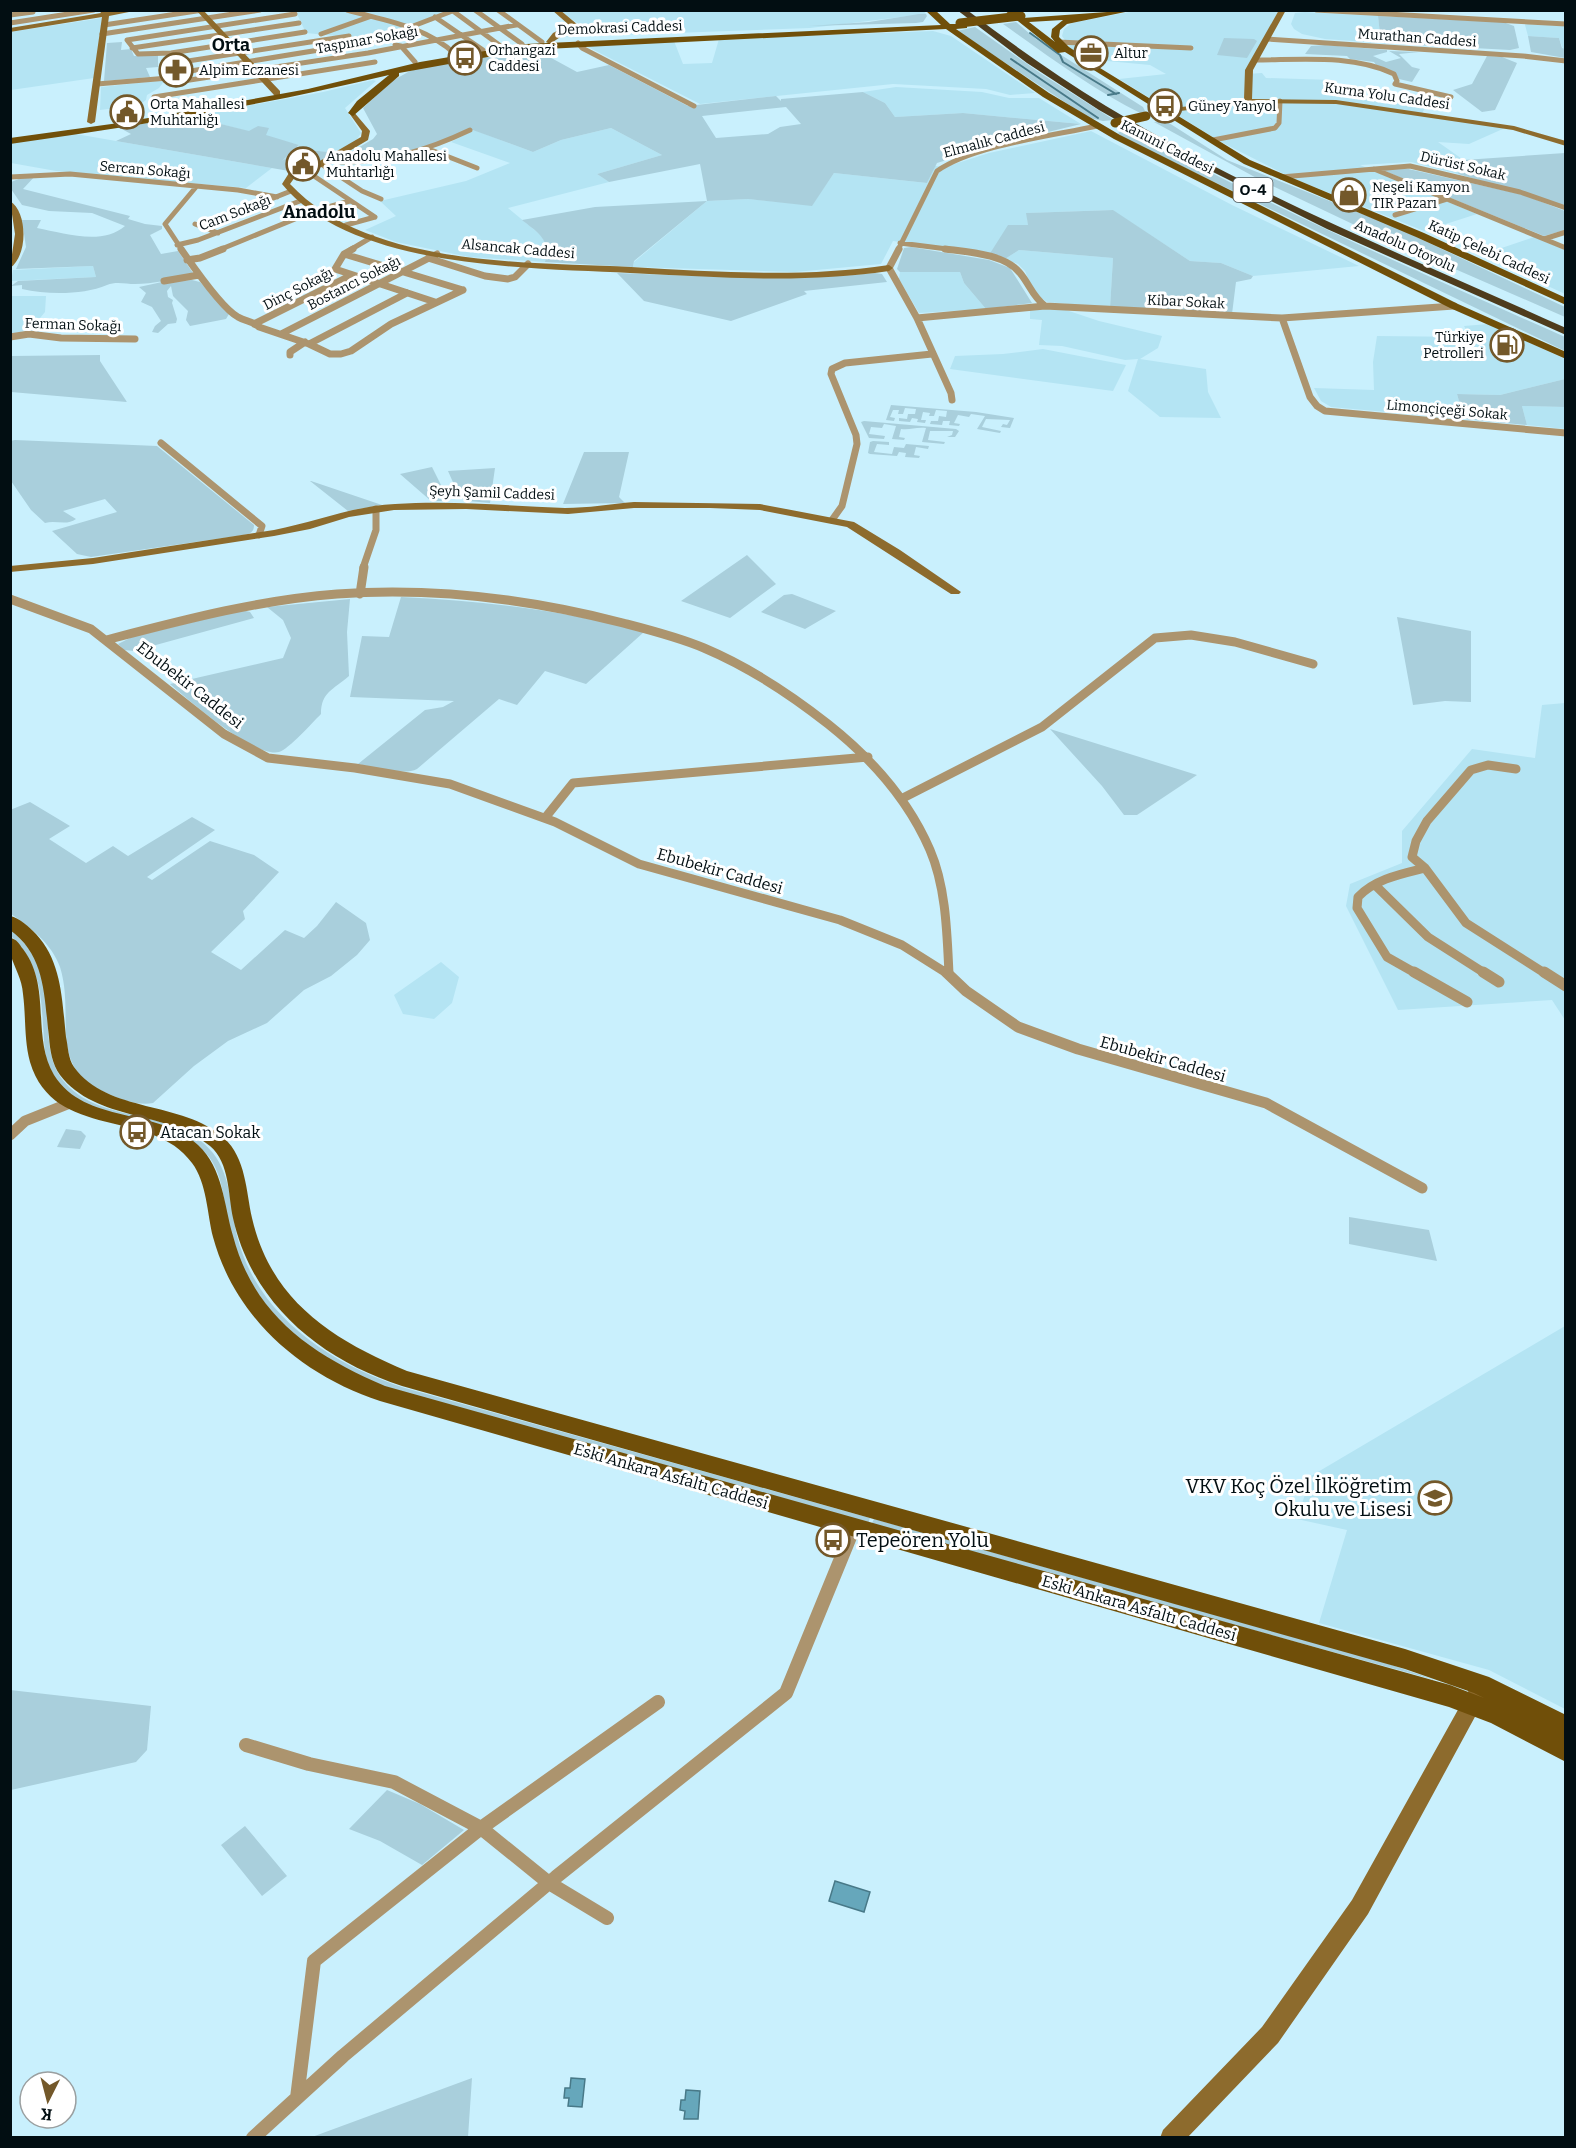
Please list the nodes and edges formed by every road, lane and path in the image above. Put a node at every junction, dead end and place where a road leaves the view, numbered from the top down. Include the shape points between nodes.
1 (45, 10) edge
2 (94, 10) edge
3 (135, 10) edge
4 (260, 10) edge
5 (347, 10) edge
6 (475, 10) edge
7 (498, 10) edge
8 (555, 10) edge
9 (961, 10) edge
10 (975, 10) edge
11 (1008, 10) edge
12 (1038, 10) edge
13 (1092, 10) edge
14 (1131, 10) edge
15 (1283, 10) edge
16 (1316, 10) edge
17 (201, 11) edge
18 (454, 11) edge
19 (929, 11) edge
20 (27, 12) edge
21 (1111, 12) edge
22 (1371, 12) edge
23 (104, 13) edge
24 (295, 13) edge
25 (10, 15) edge
26 (369, 16) junction
27 (435, 17) junction
28 (207, 19) junction
29 (32, 20) junction
30 (10, 23) edge
31 (299, 23) junction
32 (1566, 24) edge
33 (104, 25) junction
34 (516, 25) junction
35 (945, 26) junction
36 (214, 27) junction
37 (410, 27) junction
38 (497, 28) junction
39 (906, 28) junction
40 (10, 30) edge
41 (481, 31) junction
42 (305, 32) junction
43 (102, 34) junction
44 (321, 34) junction
45 (222, 35) junction
46 (462, 35) junction
47 (349, 36) junction
48 (961, 38) junction
49 (439, 39) junction
50 (1267, 39) junction
51 (374, 41) junction
52 (546, 42) junction
53 (575, 42) junction
54 (1058, 42) junction
55 (231, 44) junction
56 (522, 44) junction
57 (401, 46) junction
58 (502, 47) junction
59 (132, 48) junction
60 (1191, 48) dead end
61 (483, 50) junction
62 (171, 53) junction
63 (239, 53) junction
64 (368, 53) junction
65 (455, 54) junction
66 (1255, 60) junction
67 (1566, 61) edge
68 (247, 62) junction
69 (418, 63) junction
70 (1081, 64) junction
71 (162, 65) junction
72 (256, 71) junction
73 (379, 72) junction
74 (168, 79) junction
75 (264, 80) junction
76 (1114, 80) junction
77 (346, 83) junction
78 (97, 84) junction
79 (277, 93) junction
80 (295, 94) junction
81 (1451, 97) dead end
82 (1280, 101) junction
83 (1248, 102) junction
84 (694, 106) dead end
85 (1166, 111) junction
86 (353, 113) junction
87 (1082, 118) junction
88 (1149, 118) junction
89 (91, 122) junction
90 (1118, 124) junction
91 (1097, 126) junction
92 (470, 130) dead end
93 (55, 134) junction
94 (10, 135) edge
95 (1117, 138) junction
96 (10, 141) edge
97 (1213, 141) junction
98 (1566, 144) edge
99 (426, 148) junction
100 (325, 163) junction
101 (477, 168) dead end
102 (1371, 168) junction
103 (305, 170) junction
104 (10, 177) edge
105 (1281, 177) junction
106 (196, 187) junction
107 (291, 191) junction
108 (277, 197) junction
109 (381, 199) dead end
110 (1447, 199) junction
111 (300, 201) junction
112 (350, 201) junction
113 (10, 203) edge
114 (1566, 208) edge
115 (317, 210) junction
116 (1395, 215) dead end
117 (1383, 219) junction
118 (243, 223) junction
119 (195, 224) dead end
120 (346, 225) junction
121 (265, 231) junction
122 (1566, 232) edge
123 (218, 233) junction
124 (372, 237) junction
125 (1544, 239) junction
126 (900, 243) junction
127 (177, 245) junction
128 (1566, 248) edge
129 (344, 254) junction
130 (433, 256) junction
131 (188, 260) junction
132 (528, 264) junction
133 (10, 265) edge
134 (889, 268) junction
135 (403, 272) junction
136 (199, 275) junction
137 (352, 275) junction
138 (164, 280) dead end
139 (379, 284) junction
140 (407, 293) junction
141 (1566, 302) edge
142 (435, 303) junction
143 (1045, 306) junction
144 (1454, 306) junction
145 (917, 318) junction
146 (1282, 318) junction
147 (1566, 322) edge
148 (255, 324) junction
149 (1566, 332) edge
150 (281, 334) junction
151 (10, 337) edge
152 (135, 339) dead end
153 (307, 343) junction
154 (932, 354) junction
155 (290, 355) dead end
156 (1566, 356) edge
157 (952, 400) dead end
158 (1566, 433) edge
159 (161, 443) dead end
160 (376, 509) junction
161 (832, 520) junction
162 (259, 535) junction
163 (10, 569) edge
164 (955, 592) dead end
165 (360, 594) junction
166 (10, 599) edge
167 (106, 640) junction
168 (1313, 664) dead end
169 (868, 757) junction
170 (1516, 769) dead end
171 (901, 799) junction
172 (545, 818) junction
173 (1425, 868) junction
174 (1375, 885) junction
175 (10, 921) edge
176 (10, 943) edge
177 (949, 974) junction
178 (1498, 982) dead end
179 (1566, 986) edge
180 (1467, 1002) dead end
181 (70, 1103) junction
182 (10, 1135) edge
183 (1422, 1188) dead end
184 (854, 1527) junction
185 (1476, 1694) junction
186 (658, 1702) dead end
187 (1566, 1727) edge
188 (246, 1745) dead end
189 (1566, 1751) edge
190 (481, 1828) junction
191 (549, 1883) junction
192 (607, 1918) dead end
193 (297, 2098) junction
194 (253, 2138) edge
195 (1171, 2138) edge

1 - 20 street
2 - 29 street
3 - 23 street
4 - 28 street
5 - 26 street
6 - 38 street
7 - 34 street
8 - 52 street via 574,25
9 - 149 highway, Anadolu Otoyolu / O-4 via 1074,90 1202,164 1349,236
10 - 147 highway, Anadolu Otoyolu / O-4 via 1065,75 1220,164 1365,234
11 - 70 main road
12 - 13 main road
14 - 21 main road, Demokrasi Caddesi
15 - 50 street
16 - 22 street
17 - 28 street
17 - 33 street
18 - 27 street
18 - 41 street
19 - 35 main road, Kanuni Caddesi
19 - 39 main road via 928,21
20 - 25 street
20 - 29 street
21 - 35 main road, Demokrasi Caddesi, bridge
21 - 54 main road via 1064,22 1056,29
22 - 32 street
23 - 33 street
23 - 40 street
24 - 31 street
24 - 36 street
26 - 37 street
26 - 44 street
27 - 37 street
27 - 46 street
28 - 36 street
28 - 43 street
29 - 30 street
31 - 42 street
31 - 45 street
33 - 43 street
34 - 38 street, Taşpınar Sokağı
34 - 52 street
35 - 39 main road, Demokrasi Caddesi
35 - 48 main road, Kanuni Caddesi
36 - 45 street
36 - 59 street via 127,40
37 - 49 street
37 - 51 street
38 - 41 street, Taşpınar Sokağı
38 - 56 street
39 - 48 main road
39 - 53 main road, Demokrasi Caddesi
39 - 53 main road, Demokrasi Caddesi
41 - 46 street, Taşpınar Sokağı
41 - 58 street
42 - 44 street
42 - 55 street
43 - 78 street
44 - 47 street
45 - 55 street
45 - 59 street
46 - 49 street, Taşpınar Sokağı
46 - 61 street
47 - 51 street
47 - 63 street
48 - 87 main road, Kanuni Caddesi
49 - 57 street, Taşpınar Sokağı
49 - 65 street
50 - 66 street
50 - 67 street, Murathan Caddesi
51 - 57 street
51 - 68 street
52 - 53 main road, Demokrasi Caddesi
52 - 56 main road, Demokrasi Caddesi
53 - 69 main road, Demokrasi Caddesi
53 - 84 street
54 - 60 street
54 - 76 main road
55 - 62 street
55 - 63 street
56 - 58 main road, Demokrasi Caddesi
57 - 64 street, Taşpınar Sokağı
57 - 69 street
58 - 61 main road, Demokrasi Caddesi
59 - 62 street via 138,54
61 - 65 main road, Demokrasi Caddesi
62 - 71 street via 161,58
63 - 68 street
63 - 71 street
64 - 72 street, Taşpınar Sokağı
64 - 73 street
65 - 69 main road, Demokrasi Caddesi
66 - 81 street via 1365,64 1390,71 1397,78 1395,84
66 - 83 street via 1248,74
68 - 72 street
68 - 74 street
69 - 73 main road via 395,75
70 - 76 main road
70 - 88 main road via 1149,108
71 - 74 street
72 - 74 street, Taşpınar Sokağı
72 - 75 street
73 - 75 street
73 - 77 main road
73 - 79 main road
73 - 86 main road
74 - 75 street via 154,97
74 - 78 street
75 - 79 street
76 - 85 main road, Katip Çelebi Caddesi
77 - 80 main road
77 - 86 main road via 373,78 379,81 353,105
78 - 89 street
79 - 80 main road
79 - 89 main road
80 - 93 main road
82 - 83 street, Kurna Yolu Caddesi
82 - 97 street via 1280,123 1275,128
82 - 98 street, Kurna Yolu Caddesi via 1336,102 1488,124 1532,132
83 - 85 street, Kurna Yolu Caddesi
85 - 97 main road, Katip Çelebi Caddesi
86 - 100 street via 366,131 365,138
87 - 90 main road
87 - 91 main road, Kanuni Caddesi
88 - 90 main road, bridge
88 - 117 main road via 1170,121 1256,170
89 - 93 main road via 80,129
89 - 94 main road
90 - 95 main road via 1113,131
91 - 95 main road, Kanuni Caddesi
91 - 126 street, Elmalık Caddesi via 940,166
92 - 99 street
93 - 96 main road
95 - 144 main road, Kanuni Caddesi
97 - 105 main road, Katip Çelebi Caddesi
99 - 100 street via 386,159
99 - 101 street
100 - 103 street
100 - 109 street via 362,191
102 - 105 street, Dürüst Sokak
102 - 110 street
102 - 114 street, Dürüst Sokak via 1416,167 1520,192
103 - 107 street via 292,175 286,184
103 - 112 street
104 - 106 street, Sercan Sokağı via 41,172
105 - 117 main road, Katip Çelebi Caddesi
106 - 108 street, Sercan Sokağı via 248,190
106 - 127 street via 165,222
107 - 108 street
107 - 111 street, Alsancak Caddesi
108 - 118 street via 226,216
110 - 116 street
110 - 125 street
111 - 115 street, Alsancak Caddesi
111 - 118 street, Cam Sokağı
112 - 115 street
112 - 120 street via 375,218
113 - 133 street via 16,214 20,242
115 - 120 street, Alsancak Caddesi
115 - 121 street
117 - 141 main road, Katip Çelebi Caddesi
118 - 121 street
118 - 123 street, Cam Sokağı
119 - 123 street
120 - 124 street, Alsancak Caddesi
121 - 131 street
122 - 125 street
123 - 127 street, Cam Sokağı
124 - 129 street
124 - 130 street, Alsancak Caddesi
125 - 128 street
126 - 134 street, Elmalık Caddesi
126 - 143 street via 1011,264 1019,270 1030,294
127 - 131 street
129 - 135 street
129 - 137 street via 335,269
130 - 132 street, Alsancak Caddesi
130 - 132 street via 478,275 508,279
130 - 135 street, Bostancı Sokağı
131 - 136 street
132 - 134 street, Alsancak Caddesi via 776,276 828,276
134 - 145 street
135 - 139 street, Bostancı Sokağı
135 - 142 street via 463,290
136 - 138 street
136 - 148 street via 238,317
137 - 139 street
137 - 148 street, Dinç Sokağı
139 - 140 street
139 - 150 street, Bostancı Sokağı
140 - 142 street
140 - 153 street
142 - 153 street via 341,354 330,354
143 - 145 street, Kibar Sokak
143 - 146 street, Kibar Sokak
144 - 146 street, Kibar Sokak
144 - 156 main road, Kanuni Caddesi
145 - 154 street
146 - 158 street, Limonçiçeği Sokak via 1310,396 1325,411
148 - 150 street
150 - 153 street
151 - 152 street, Ferman Sokağı via 29,334
153 - 155 street
154 - 157 street
154 - 161 street via 845,363 832,369 857,444 842,506
159 - 162 street via 262,526
160 - 161 street, Şeyh Şamil Caddesi via 428,506 568,511 634,505 710,505 760,507
160 - 162 street, Şeyh Şamil Caddesi
160 - 165 street via 379,520
161 - 164 street, Şeyh Şamil Caddesi via 850,524
162 - 163 street, Şeyh Şamil Caddesi via 93,561
165 - 167 street via 255,605
165 - 169 street via 419,593 523,603 597,615 674,637 728,658 795,696
166 - 167 street, Ebubekir Caddesi via 91,629
167 - 172 street, Ebubekir Caddesi via 224,734 268,758 450,784
168 - 171 street via 1235,642 1191,635 1155,638 1042,727
169 - 171 street
169 - 172 street via 573,783
170 - 173 street via 1488,765 1471,770 1427,821 1416,841 1412,859
171 - 177 street via 932,854 946,923
172 - 177 street, Ebubekir Caddesi via 639,864 840,920 902,945
173 - 174 street
173 - 179 street via 1466,923
174 - 178 street via 1428,937
174 - 180 street via 1360,893 1356,904 1384,954
175 - 185 main road, Eski Ankara Asfaltı Caddesi via 31,936 45,958 61,1061 72,1078 102,1098 192,1125 219,1144 232,1166 251,1249 269,1285 305,1324 346,1354 402,1378 1363,1647
176 - 181 main road, Eski Ankara Asfaltı Caddesi via 32,980 40,1065
177 - 183 street, Ebubekir Caddesi via 966,991 1018,1027 1088,1053 1266,1103
181 - 182 street via 25,1121
181 - 184 main road, Eski Ankara Asfaltı Caddesi via 95,1115 157,1130 190,1148 207,1168 230,1262 244,1291 296,1348 347,1379 403,1399
184 - 185 main road, Eski Ankara Asfaltı Caddesi
184 - 191 street via 786,1693
185 - 187 main road, Eski Ankara Asfaltı Caddesi
185 - 189 main road, Eski Ankara Asfaltı Caddesi via 1499,1715
185 - 195 street via 1360,1907 1270,2034
186 - 190 street
188 - 190 street via 309,1764 394,1782
190 - 191 street
190 - 193 street via 314,1961
191 - 192 street
191 - 193 street
193 - 194 street

